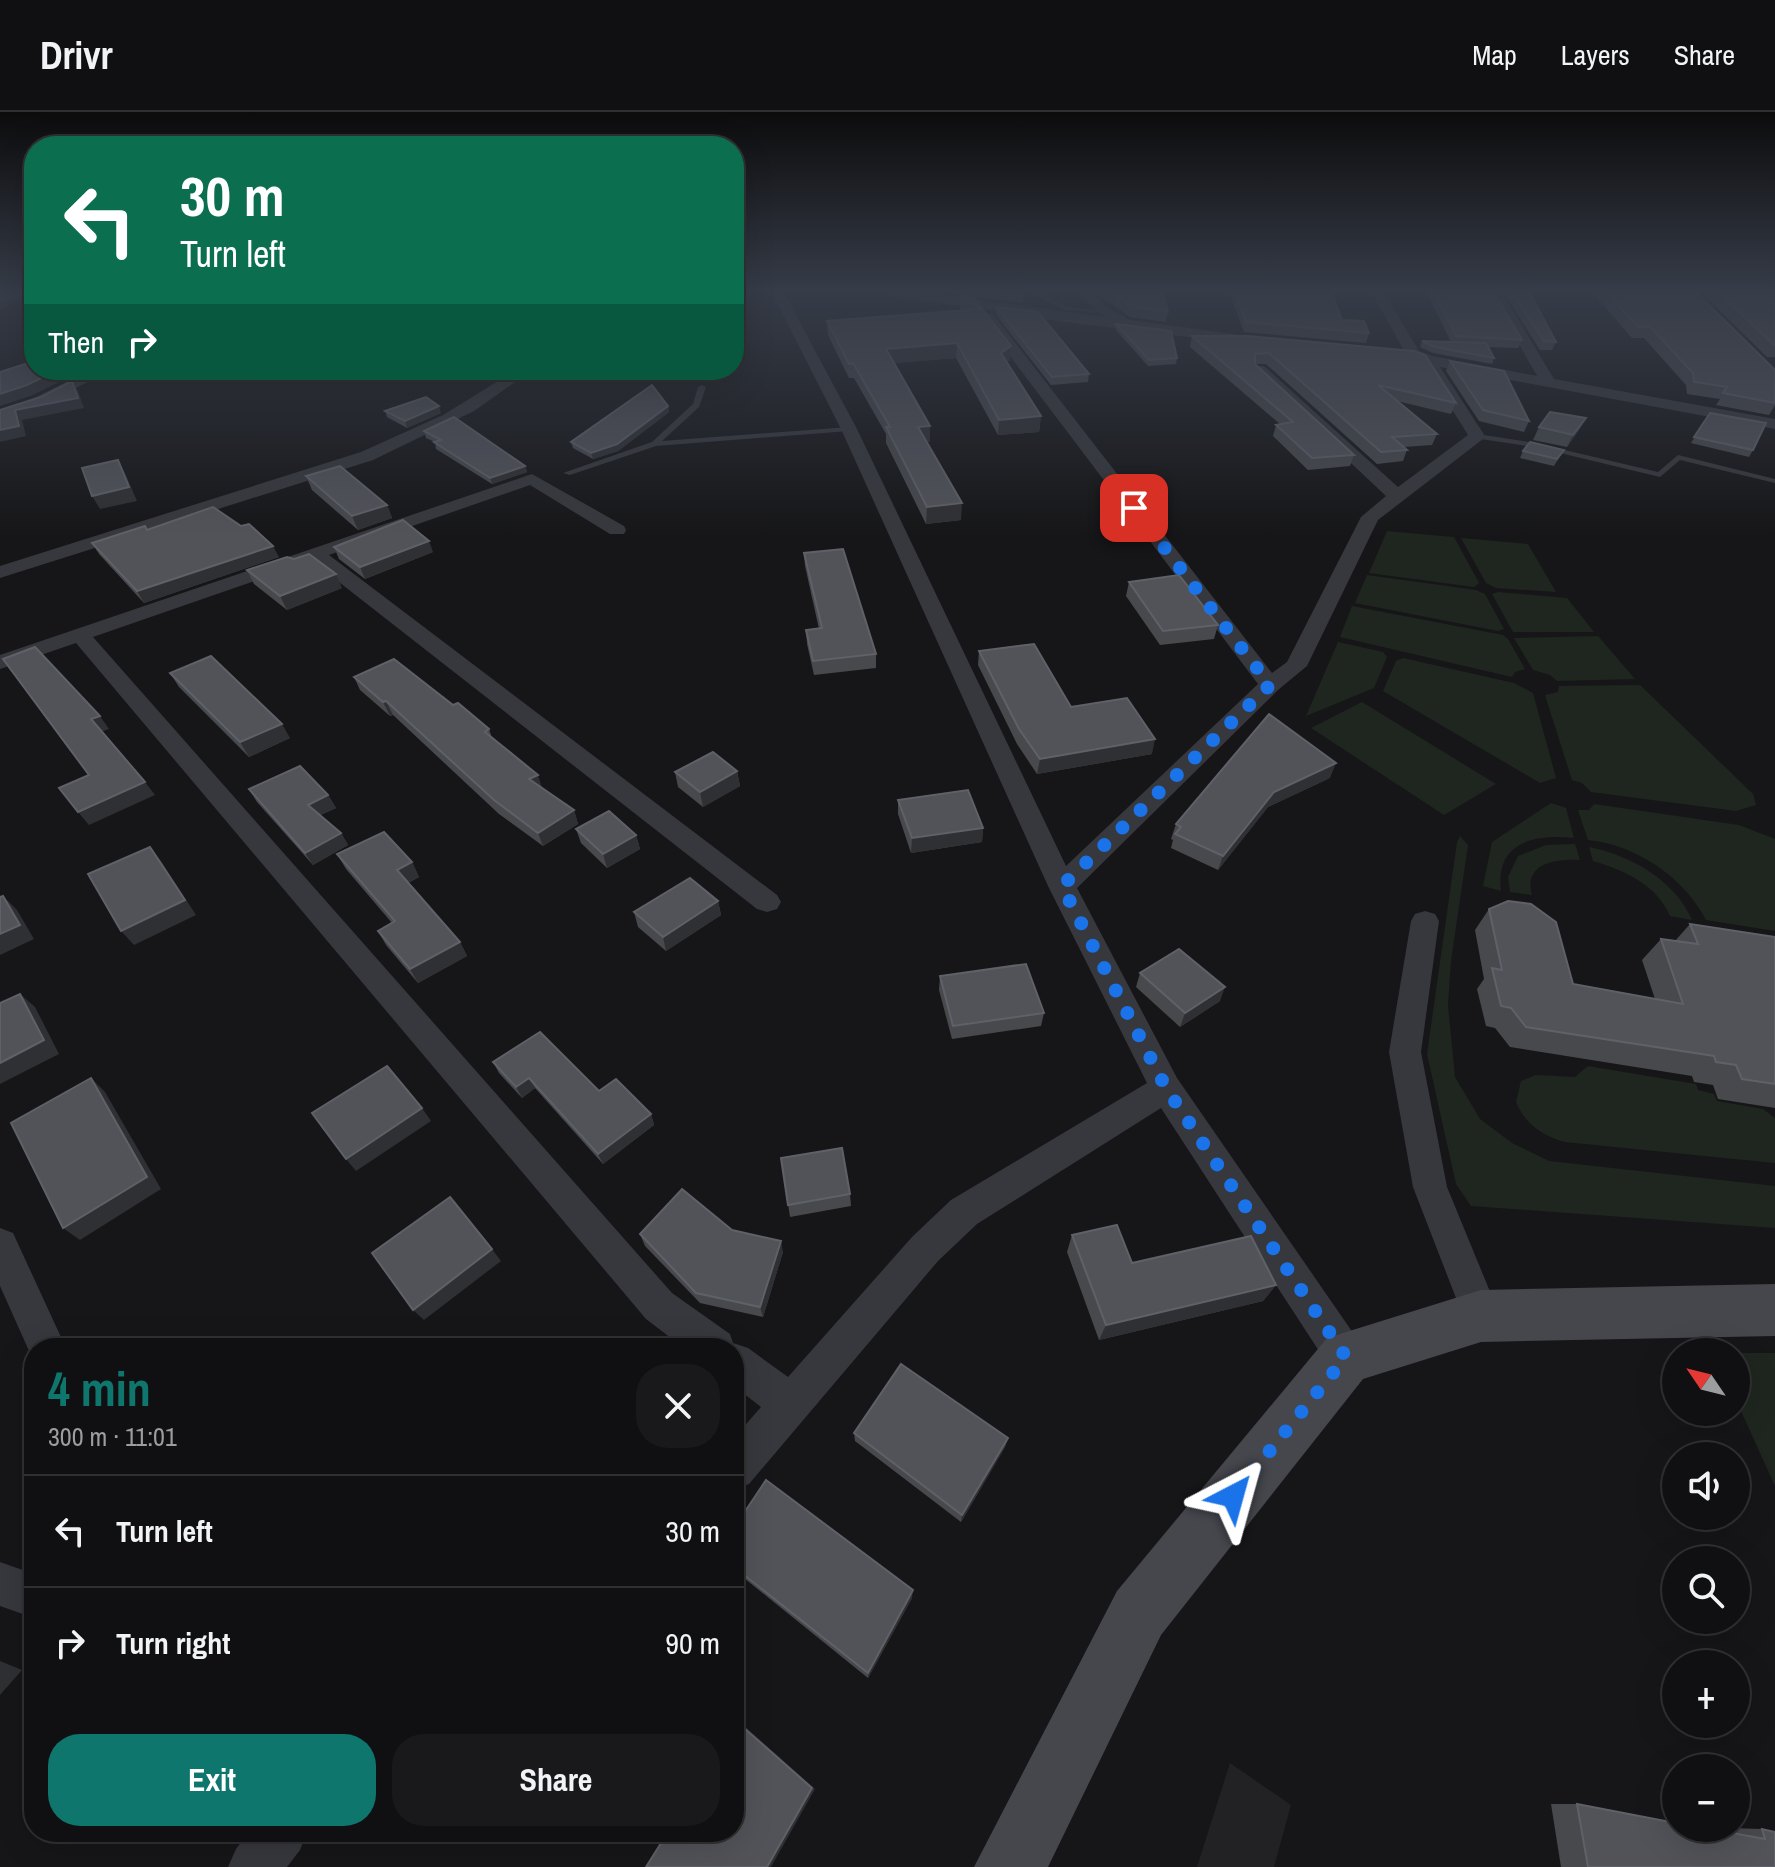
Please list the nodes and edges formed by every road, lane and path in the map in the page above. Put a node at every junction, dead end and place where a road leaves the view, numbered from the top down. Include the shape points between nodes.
1 (820, 373) edge
2 (1030, 373) edge
3 (1263, 373) edge
4 (1427, 373) edge
5 (1509, 373) edge
6 (1543, 373) edge
7 (83, 380) edge
8 (513, 380) edge
9 (1547, 380) junction
10 (702, 387) dead end
11 (0, 414) edge
12 (1775, 424) edge
13 (849, 429) junction
14 (1477, 436) junction
15 (655, 444) junction
16 (567, 473) dead end
17 (1775, 481) edge
18 (1397, 496) junction
19 (617, 530) dead end
20 (315, 554) junction
21 (0, 572) edge
22 (80, 635) junction
23 (0, 662) edge
24 (1270, 685) junction
25 (1062, 886) junction
26 (767, 902) dead end
27 (1425, 921) dead end
28 (1166, 1088) junction
29 (0, 1245) edge
30 (1775, 1310) edge
31 (1481, 1316) junction
32 (42, 1338) edge
33 (702, 1338) edge
34 (1346, 1357) junction
35 (744, 1369) edge
36 (791, 1404) junction
37 (744, 1458) edge
38 (0, 1584) edge
39 (24, 1592) edge
40 (274, 1842) edge
41 (254, 1867) edge
42 (1010, 1867) edge

1 - 13 street
2 - 24 street
3 - 18 street
4 - 14 street
5 - 9 street
6 - 9 street
7 - 11 street
8 - 21 street via 447,420 367,456
9 - 12 street
10 - 15 lane via 696,405
13 - 15 lane
13 - 25 street
14 - 17 lane via 1660,475 1678,457
14 - 18 street
15 - 16 lane
18 - 24 street via 1370,517 1296,666
19 - 20 street via 532,479
20 - 22 street
20 - 26 street
22 - 23 street
22 - 33 street via 659,1306
24 - 25 street
25 - 28 street
27 - 31 street via 1405,1052 1430,1187
28 - 34 street
28 - 36 street via 964,1212 925,1249
29 - 32 street
30 - 31 main road
31 - 34 main road
34 - 42 main road via 1139,1613
35 - 36 street
36 - 37 street
38 - 39 street
40 - 41 street

